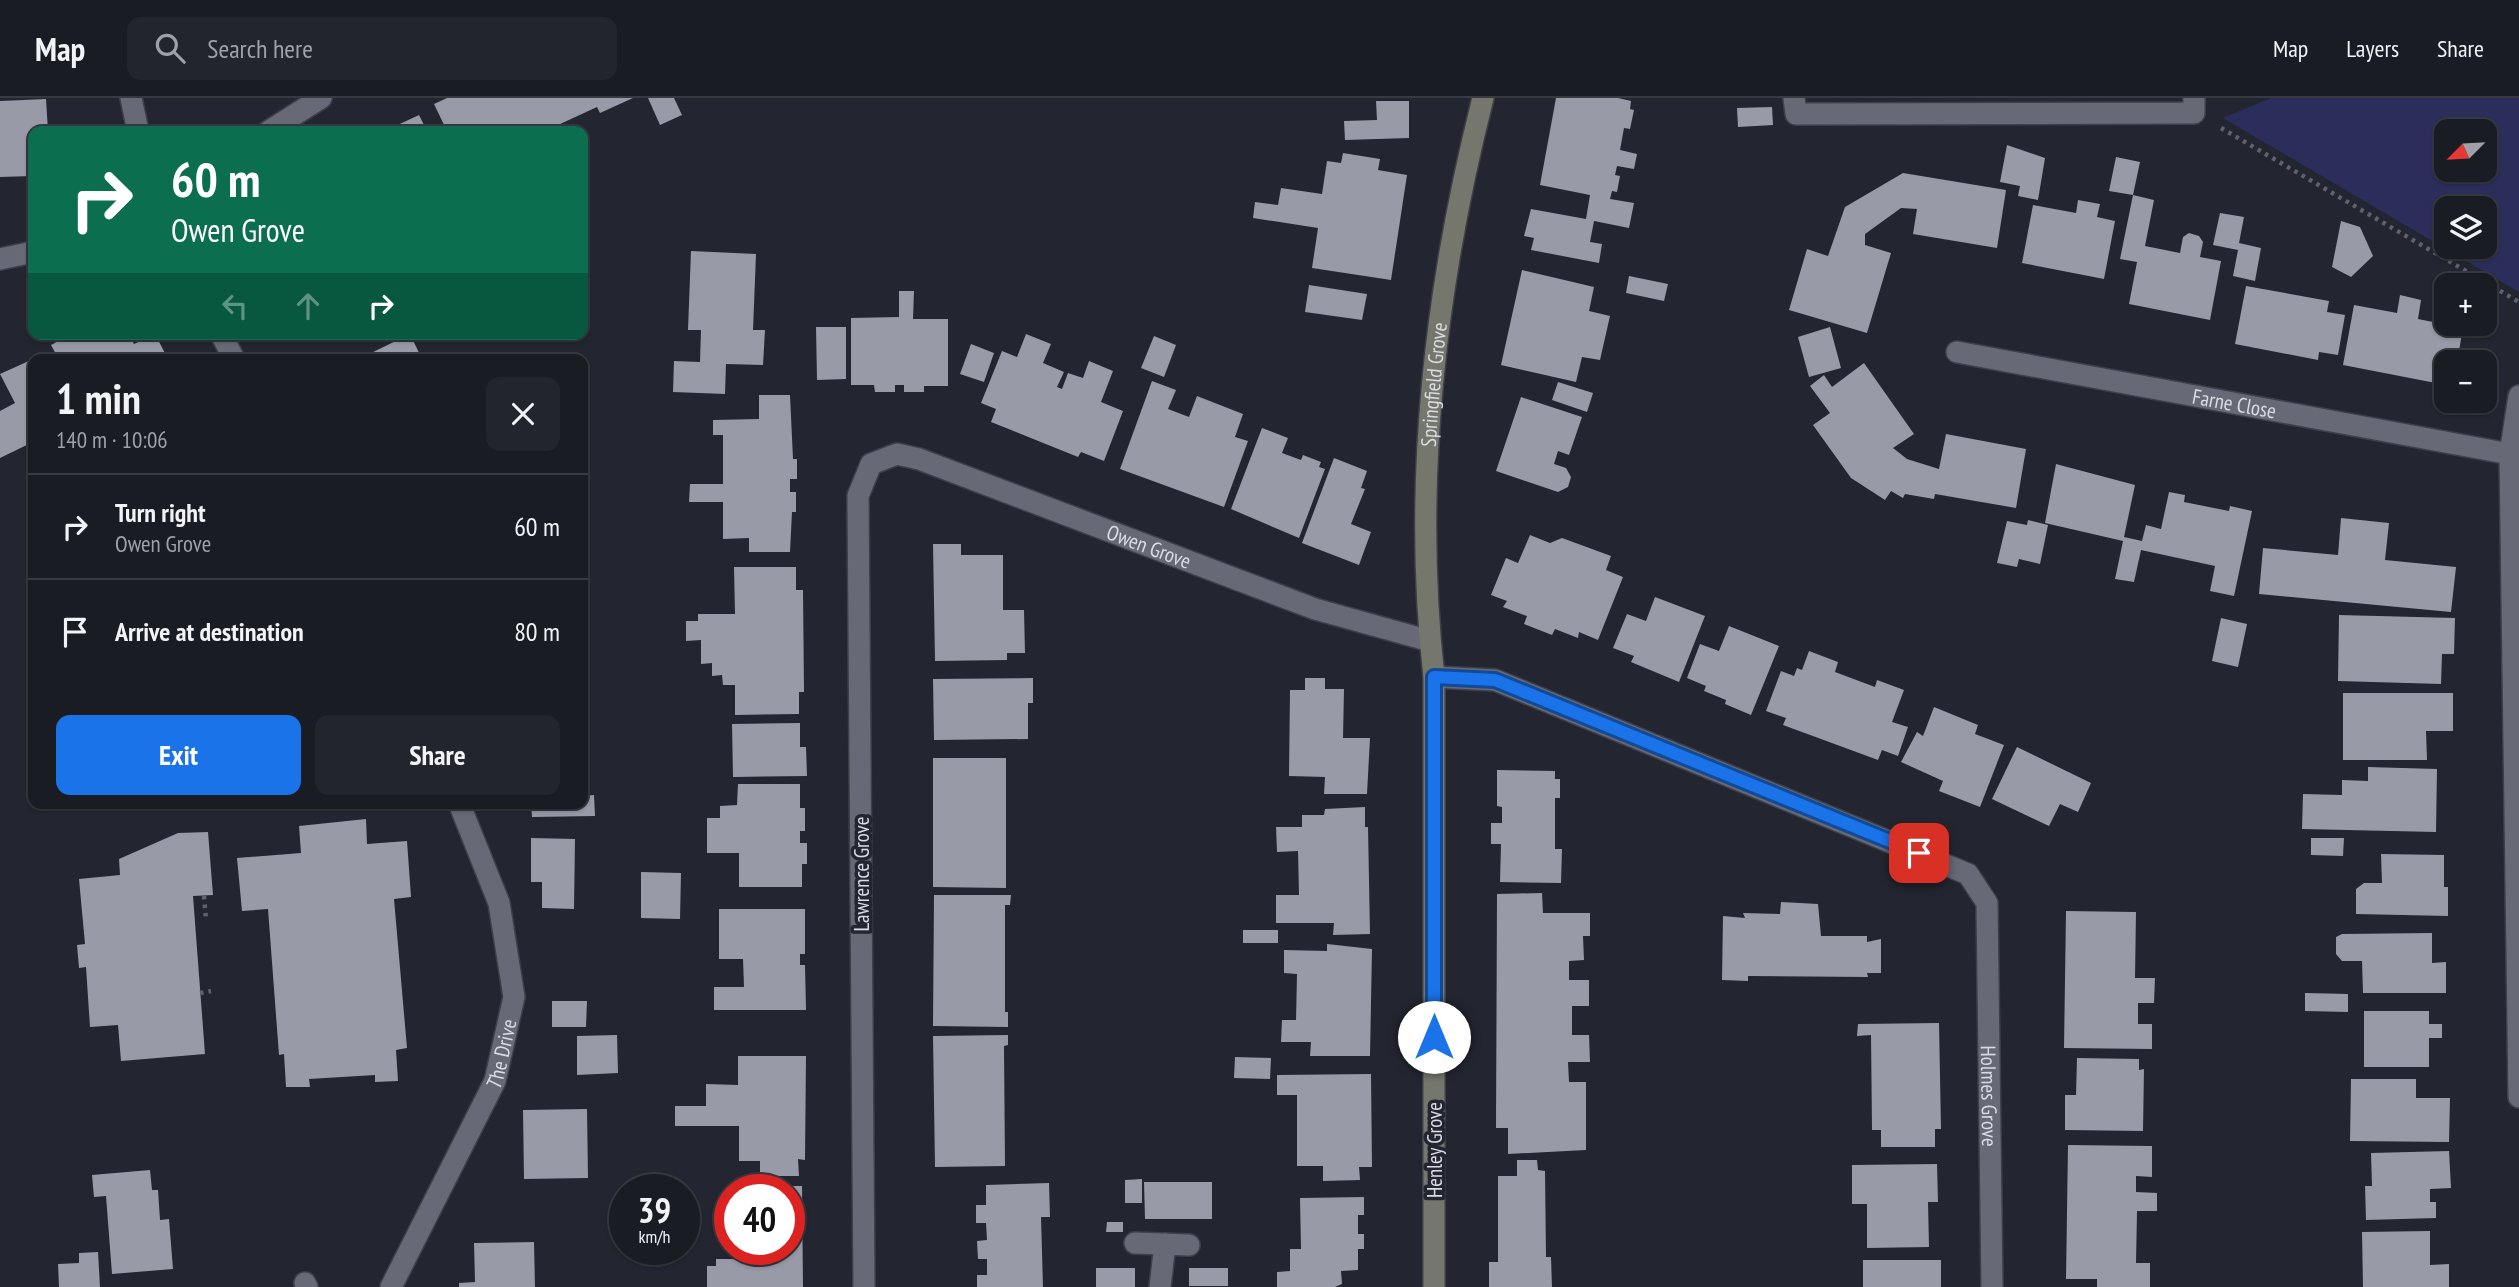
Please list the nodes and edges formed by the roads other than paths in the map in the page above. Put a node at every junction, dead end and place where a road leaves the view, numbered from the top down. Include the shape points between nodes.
1 (131, 98) edge
2 (321, 98) edge
3 (1483, 98) edge
4 (1794, 98) edge
5 (2194, 105) edge
6 (137, 126) edge
7 (277, 126) edge
8 (28, 253) edge
9 (0, 259) edge
10 (1956, 352) dead end
11 (2519, 396) edge
12 (2510, 454) junction
13 (871, 464) joint
14 (1430, 641) junction
15 (1434, 677) junction
16 (461, 809) edge
17 (2517, 953) edge
18 (2519, 1097) edge
19 (1135, 1243) dead end
20 (1164, 1244) junction
21 (1189, 1245) dead end
22 (391, 1287) edge
23 (863, 1287) edge
24 (1160, 1287) edge
25 (1434, 1287) edge
26 (1992, 1287) edge

1 - 6 street
2 - 7 street
3 - 14 street, Springfield Grove via 1460,189 1438,317 1427,449
4 - 5 street via 1796,114
8 - 9 street
10 - 12 street, Farne Close
11 - 12 street
12 - 17 street
13 - 14 street, Owen Grove via 897,454 919,459 1315,609
13 - 23 street, Lawrence Grove via 858,496
14 - 15 street, Springfield Grove
15 - 25 street, Henley Grove
15 - 26 street, Holmes Grove via 1495,680 1968,874 1987,903
16 - 22 street, The Drive via 499,903 514,997 495,1080
17 - 18 street
19 - 20 street
20 - 21 street
20 - 24 street

